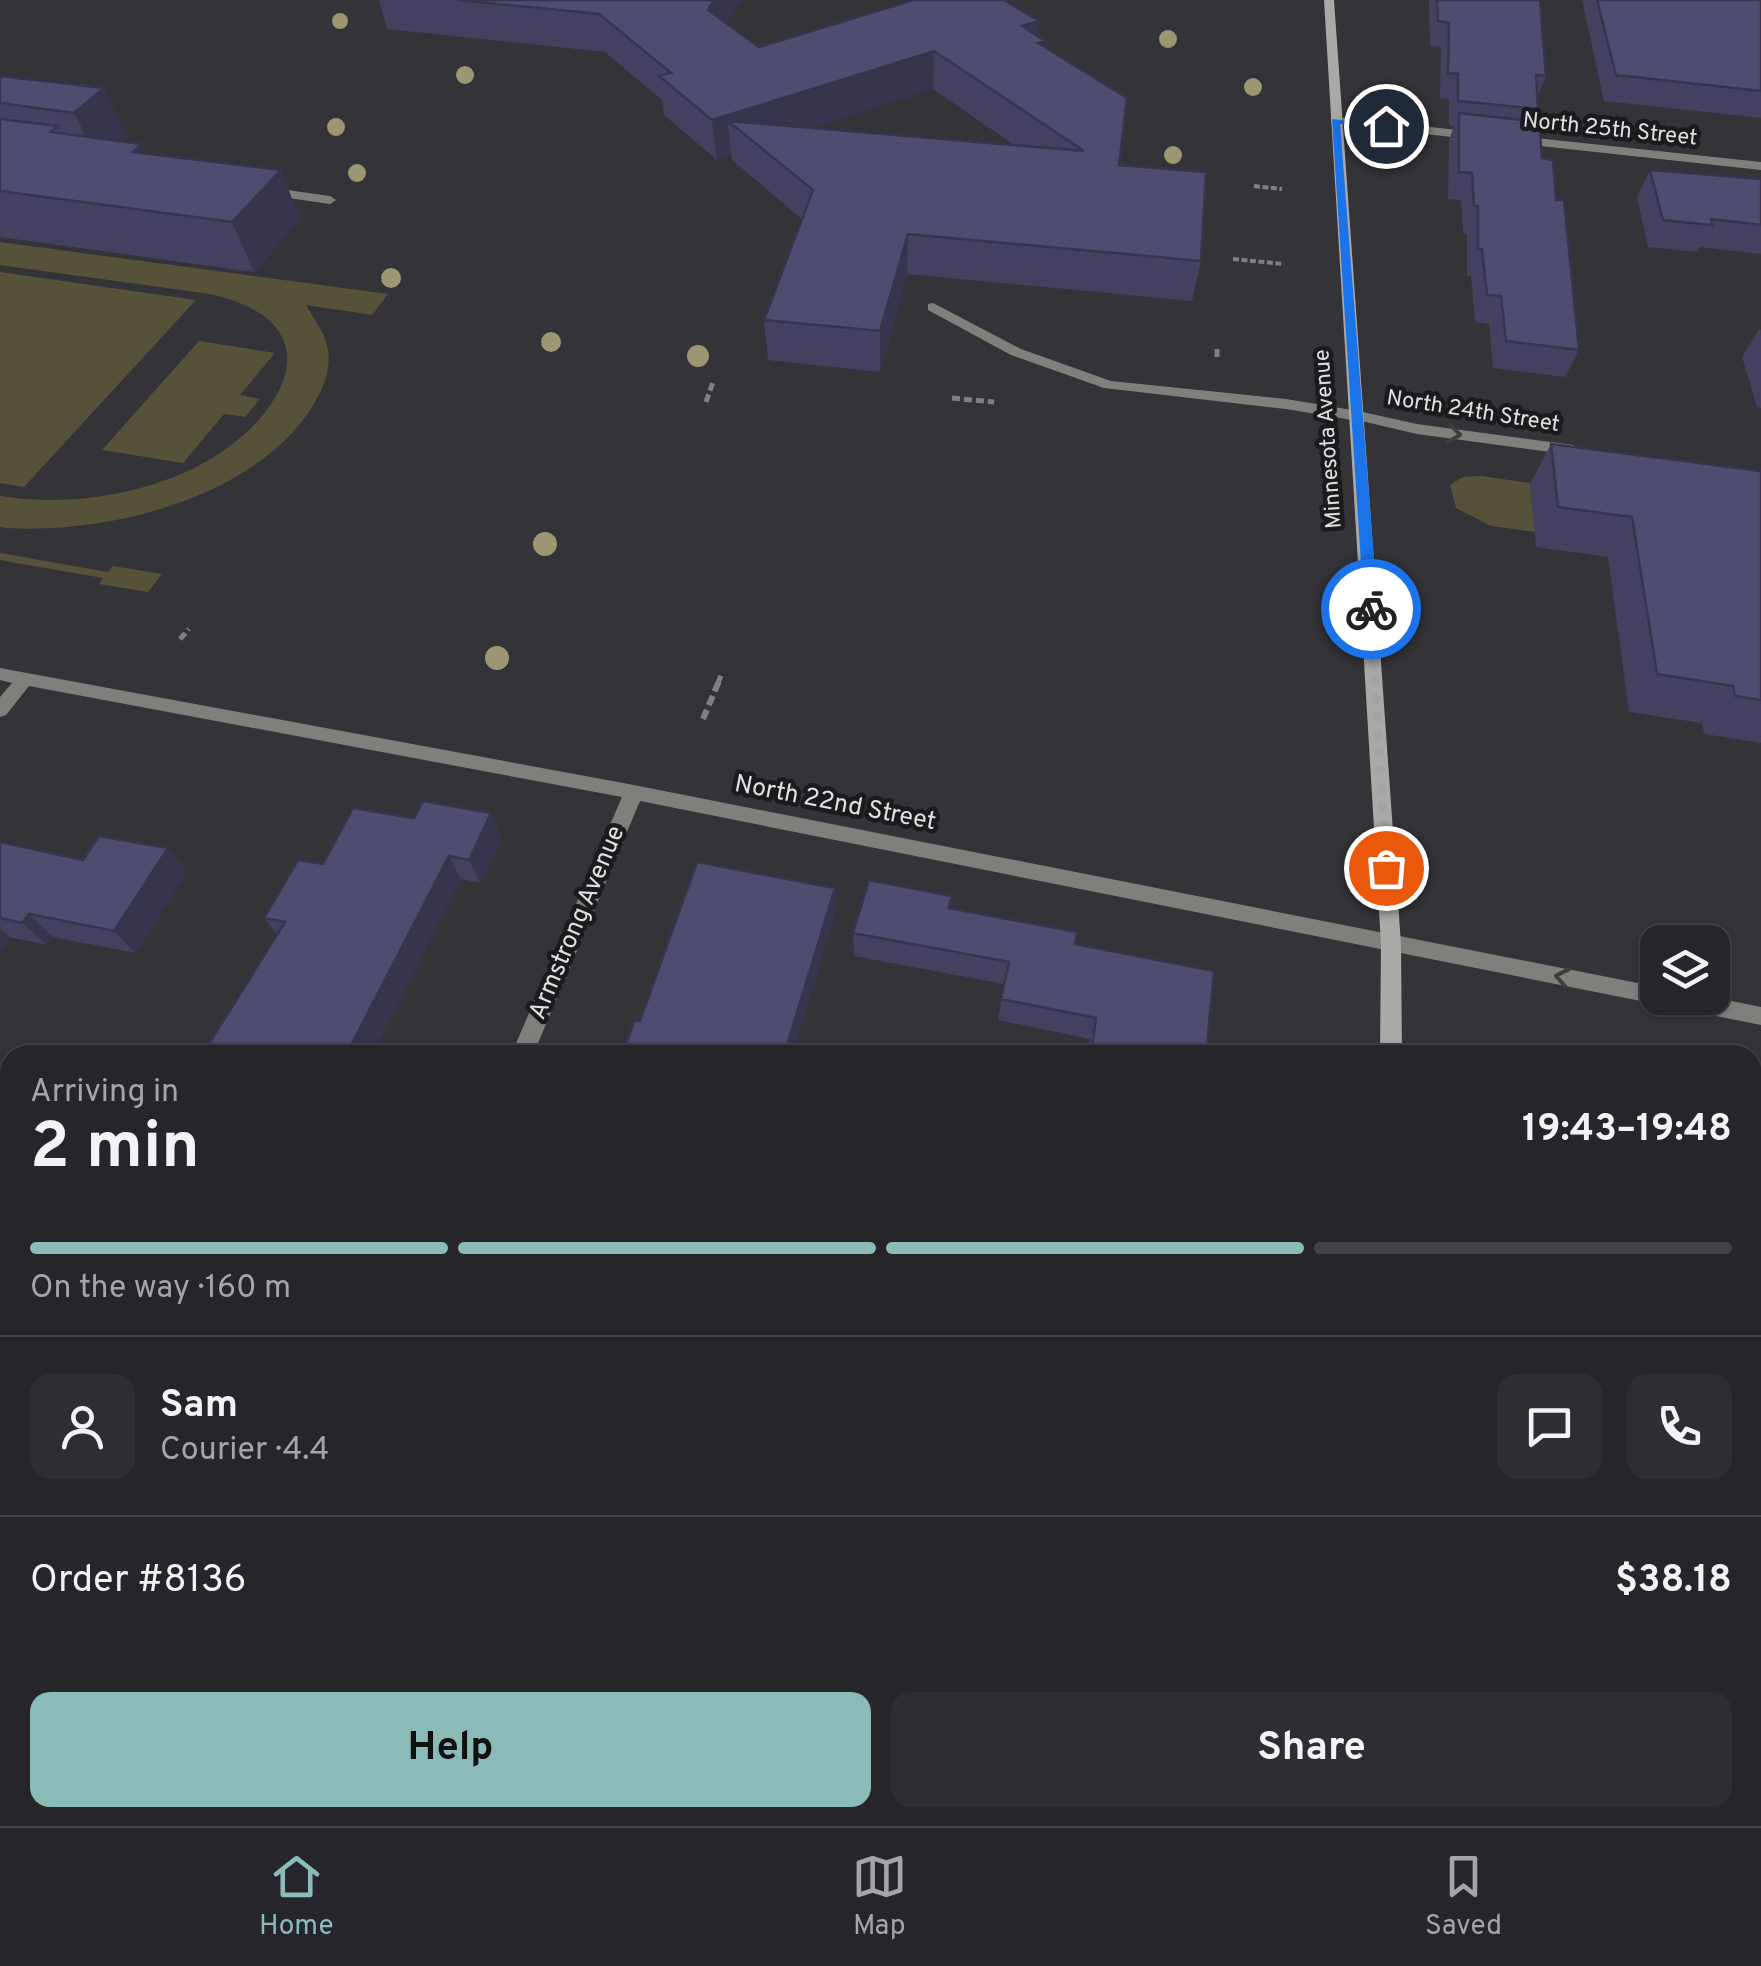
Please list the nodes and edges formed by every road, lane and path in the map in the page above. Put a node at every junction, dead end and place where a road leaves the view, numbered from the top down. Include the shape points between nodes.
1 (1329, 0) edge
2 (1335, 121) junction
3 (1485, 136) edge
4 (1504, 139) edge
5 (1761, 166) edge
6 (1254, 186) dead end
7 (1282, 189) dead end
8 (254, 190) edge
9 (330, 200) dead end
10 (1233, 259) dead end
11 (1284, 264) dead end
12 (933, 307) dead end
13 (713, 382) dead end
14 (952, 398) dead end
15 (706, 402) dead end
16 (994, 402) dead end
17 (1358, 416) junction
18 (1589, 452) edge
19 (189, 629) dead end
20 (180, 639) dead end
21 (722, 673) dead end
22 (0, 674) edge
23 (25, 679) junction
24 (0, 710) edge
25 (704, 719) dead end
26 (634, 792) junction
27 (1391, 944) junction
28 (1640, 992) edge
29 (1730, 1010) edge
30 (1761, 1016) edge
31 (526, 1045) edge
32 (1391, 1045) edge

1 - 2 main road, Minnesota Avenue
2 - 3 street, North 25th Street
2 - 17 main road, Minnesota Avenue
4 - 5 street, North 25th Street
6 - 7 path
8 - 9 street
10 - 11 path
12 - 17 street, North 24th Street via 1016,352 1109,385
13 - 15 path
14 - 16 path
17 -> 18 street, North 24th Street
17 - 27 main road, Minnesota Avenue
19 - 20 path
21 - 25 path
22 - 23 street, North 22nd Street
23 - 24 street
23 - 26 street, North 22nd Street
26 - 27 street, North 22nd Street
26 - 31 street, Armstrong Avenue
28 -> 27 street, North 22nd Street
27 - 32 main road, Minnesota Avenue
29 - 30 street

